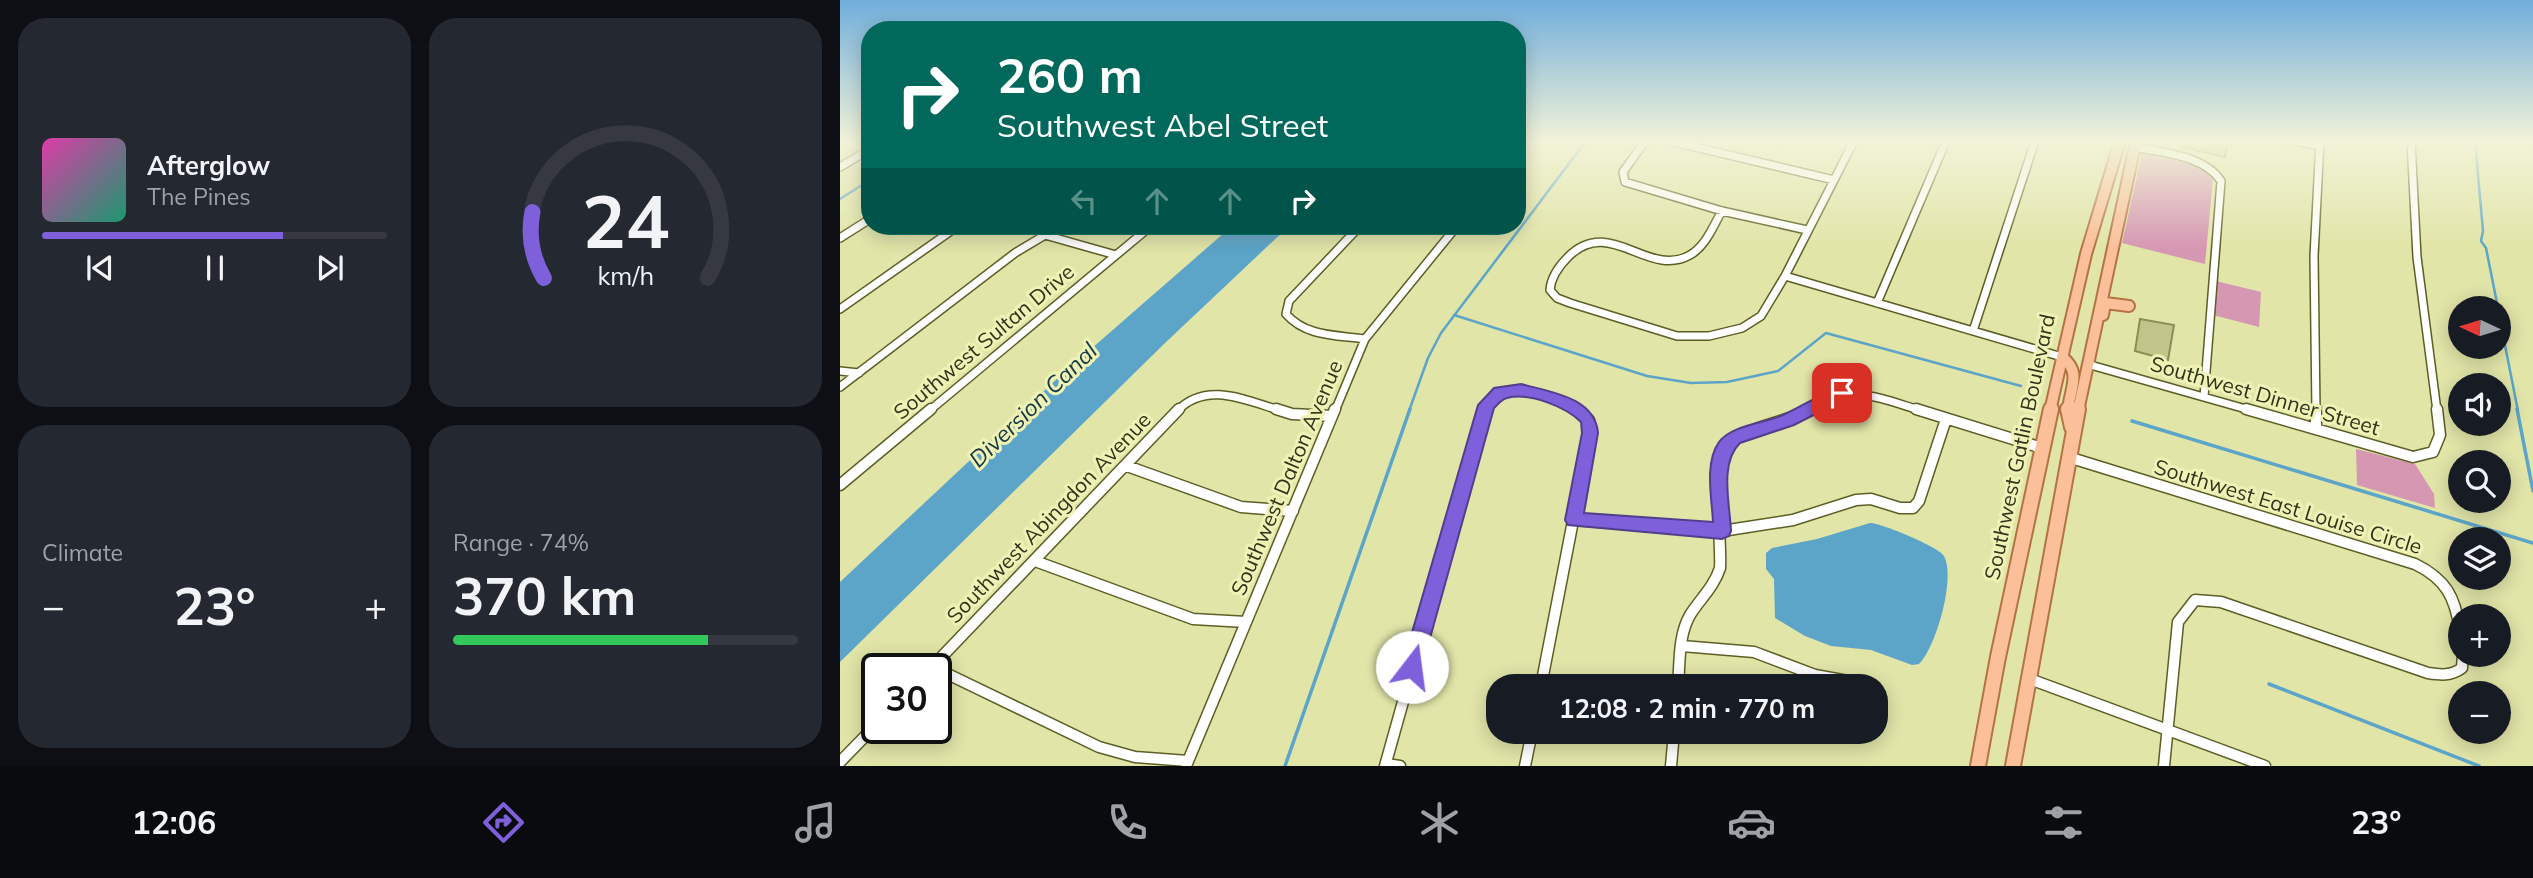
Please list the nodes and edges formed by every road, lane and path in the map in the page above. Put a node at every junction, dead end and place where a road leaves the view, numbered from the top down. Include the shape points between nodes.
1 (1624, 177) edge
2 (1821, 177) edge
3 (1837, 177) edge
4 (1931, 177) edge
5 (2023, 177) edge
6 (2109, 177) edge
7 (2128, 177) edge
8 (2220, 177) edge
9 (2318, 177) edge
10 (2413, 177) edge
11 (1835, 180) junction
12 (1722, 211) junction
13 (861, 225) edge
14 (1807, 230) junction
15 (945, 235) edge
16 (1140, 235) edge
17 (1351, 235) edge
18 (1450, 235) edge
19 (840, 238) edge
20 (1116, 255) junction
21 (1785, 276) junction
22 (2103, 292) junction
23 (1877, 303) junction
24 (2074, 303) junction
25 (840, 309) edge
26 (1973, 331) junction
27 (1365, 339) junction
28 (2091, 348) junction
29 (2062, 357) junction
30 (2087, 364) junction
31 (840, 371) edge
32 (859, 373) junction
33 (840, 387) edge
34 (2204, 397) junction
35 (1332, 416) junction
36 (1946, 419) junction
37 (2316, 429) junction
38 (2073, 431) junction
39 (2042, 448) junction
40 (2068, 457) junction
41 (1127, 466) junction
42 (840, 485) edge
43 (1293, 511) junction
44 (1574, 520) junction
45 (1722, 531) junction
46 (1035, 561) junction
47 (2456, 604) edge
48 (1245, 622) junction
49 (1682, 646) junction
50 (946, 653) edge
51 (2462, 667) edge
52 (1543, 674) edge
53 (1679, 674) edge
54 (1810, 674) edge
55 (952, 677) edge
56 (2027, 678) junction
57 (2168, 728) junction
58 (861, 740) edge
59 (1530, 744) edge
60 (1673, 744) edge
61 (840, 762) edge
62 (1187, 763) edge
63 (1385, 765) edge
64 (1401, 766) edge
65 (1525, 766) edge
66 (1671, 766) edge
67 (1978, 766) edge
68 (2013, 766) edge
69 (2164, 766) edge
70 (2265, 766) edge

1 - 12 street via 1625,182
2 - 11 street
3 - 11 street
4 - 23 street
5 - 26 street
6 - 24 main road, Southwest Gatlin Boulevard
7 - 22 main road
8 - 34 street
9 - 37 street via 2314,256
10 - 37 street, Southwest Dinner Street via 2417,257 2440,435 2433,452 2413,457
11 - 14 street
12 - 14 street
12 - 21 street via 1696,251 1684,258 1661,258 1606,242 1583,242 1553,276 1550,290 1557,298 1620,320 1677,336 1709,336 1742,328 1761,316
13 - 19 street
14 - 21 street
15 - 25 street
16 - 20 street, Southwest Sultan Drive
17 - 27 street via 1289,301 1286,314 1308,331
18 - 27 street, Southwest Dalton Avenue
20 - 32 street via 1045,236 1022,248
20 - 42 street, Southwest Sultan Drive
21 - 23 street
22 - 28 main road
22 - 28 main road via 2129,306 2105,303
23 - 26 street
24 - 29 main road, Southwest Gatlin Boulevard
24 - 30 main road via 2078,313 2070,348
26 - 29 street
27 - 35 street, Southwest Dalton Avenue
28 - 30 main road
29 - 38 main road via 2076,370 2068,409
29 - 39 main road, Southwest Gatlin Boulevard
30 - 34 street, Southwest Dinner Street
30 - 38 main road
31 - 32 street
32 - 33 street
34 - 37 street, Southwest Dinner Street
35 - 41 street, Southwest Abingdon Avenue via 1292,414 1216,393 1197,396 1184,404
35 - 43 street, Southwest Dalton Avenue
36 - 39 street
36 - 45 street via 1913,508 1856,500 1793,520
36 - 45 street via 1866,394 1842,393 1788,420 1734,439 1726,447 1719,472
38 - 40 main road
39 - 67 main road, Southwest Gatlin Boulevard
40 - 47 street, Southwest East Louise Circle via 2427,569 2454,594
40 - 56 main road
41 - 43 street via 1241,507
41 - 46 street, Southwest Abingdon Avenue
43 - 48 street, Southwest Dalton Avenue
44 - 45 street
44 - 52 street
44 - 63 street via 1589,420 1578,409 1521,390 1500,393 1486,405
45 - 49 street via 1720,569 1689,618
46 - 48 street via 1193,619
46 - 50 street, Southwest Abingdon Avenue
48 - 62 street, Southwest Dalton Avenue
49 - 53 street
49 - 54 street via 1751,652
51 - 57 street via 2443,675 2428,673 2221,602 2195,600 2178,622
55 - 62 street via 1099,747 1135,758
56 - 57 street
56 - 68 main road
57 - 69 street
57 - 70 street
58 - 61 street
59 - 65 street
60 - 66 street
63 - 64 street

